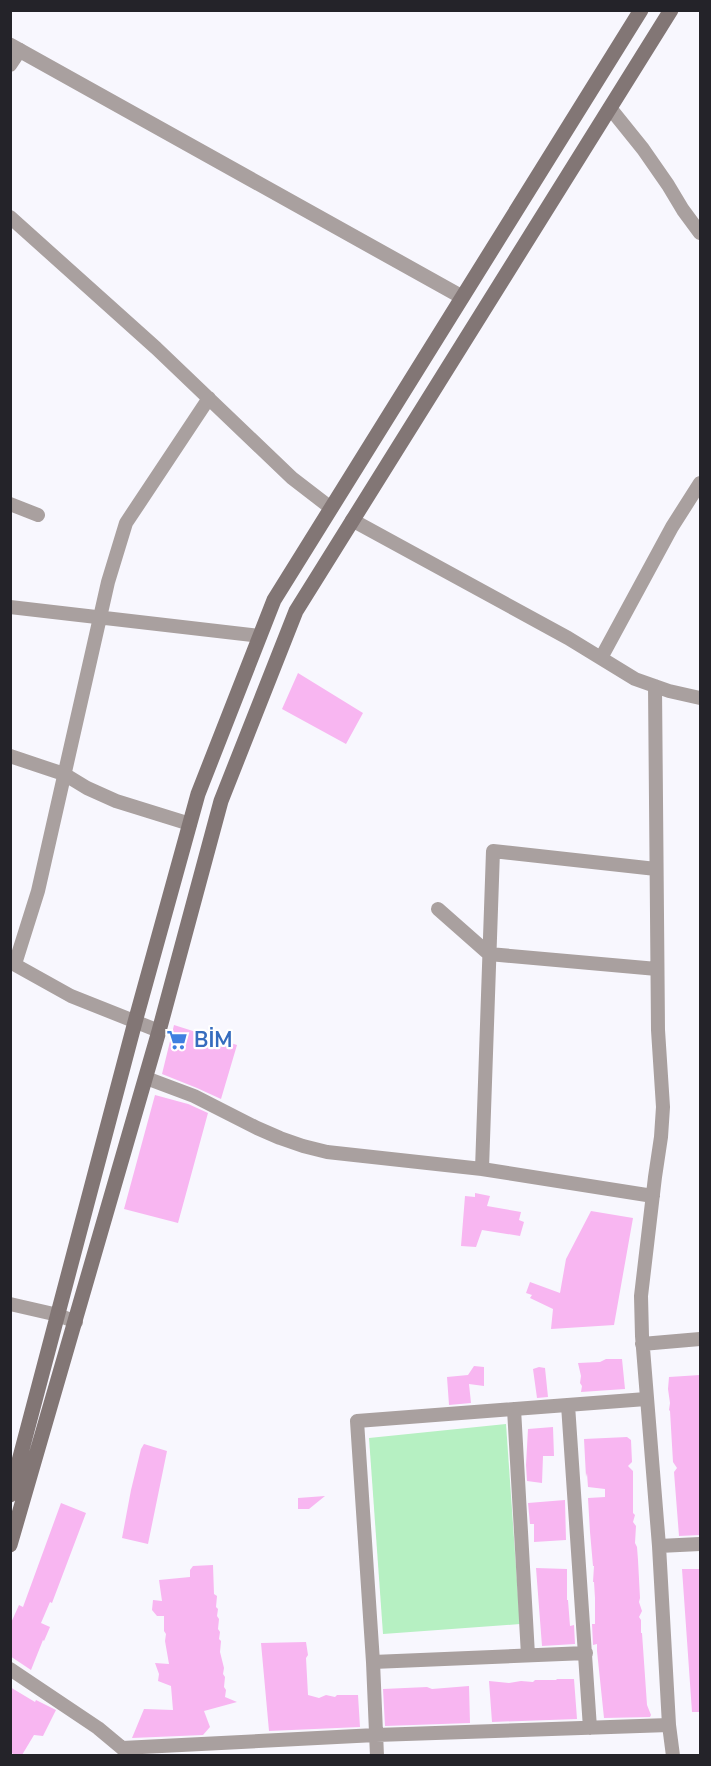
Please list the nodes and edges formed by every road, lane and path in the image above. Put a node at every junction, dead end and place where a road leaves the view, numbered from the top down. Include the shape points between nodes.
1 (641, 10) edge
2 (671, 10) edge
3 (15, 47) edge
4 (10, 65) edge
5 (609, 108) junction
6 (10, 217) edge
7 (700, 233) edge
8 (462, 297) junction
9 (209, 398) junction
10 (700, 483) edge
11 (10, 504) edge
12 (331, 508) junction
13 (38, 515) dead end
14 (352, 520) junction
15 (10, 607) edge
16 (100, 616) junction
17 (260, 636) junction
18 (601, 658) junction
19 (655, 686) junction
20 (700, 698) edge
21 (10, 756) edge
22 (64, 774) junction
23 (190, 824) junction
24 (656, 869) junction
25 (438, 909) dead end
26 (489, 954) junction
27 (13, 963) edge
28 (657, 969) junction
29 (135, 1022) junction
30 (159, 1030) junction
31 (146, 1078) junction
32 (482, 1169) junction
33 (653, 1196) junction
34 (10, 1304) edge
35 (58, 1315) junction
36 (76, 1322) junction
37 (700, 1339) edge
38 (642, 1344) junction
39 (646, 1399) junction
40 (568, 1405) junction
41 (514, 1409) junction
42 (10, 1495) edge
43 (700, 1544) edge
44 (10, 1545) edge
45 (659, 1546) junction
46 (586, 1653) junction
47 (528, 1655) junction
48 (373, 1662) junction
49 (10, 1669) edge
50 (669, 1725) junction
51 (590, 1728) junction
52 (376, 1735) junction
53 (125, 1752) edge
54 (377, 1755) edge
55 (673, 1755) edge

1 - 8 main road
2 - 5 main road
3 - 4 street
3 - 8 street
5 - 7 street via 643,149
5 - 14 main road
6 - 9 street
8 - 12 main road
9 - 12 street via 292,478
9 - 16 street via 126,523
10 - 18 street
11 - 13 street
12 - 17 main road via 274,600
14 - 18 street
14 - 30 main road via 296,611 221,801
15 - 16 street
16 - 17 street
16 - 22 street
17 - 23 main road
18 - 19 street
19 - 20 street
19 - 24 street
21 - 22 street
22 - 23 street via 116,801
22 - 27 street via 38,891
23 - 29 main road
24 - 26 street via 493,852
24 - 28 street
25 - 26 street
26 - 28 street
26 - 32 street
27 - 29 street via 71,996
28 - 33 street via 663,1107
29 - 30 street
29 - 35 main road
30 - 31 main road
31 - 32 street via 194,1095 257,1128 303,1146 352,1156
31 - 36 main road
32 - 33 street
33 - 38 street via 641,1296
34 - 35 street
35 - 36 street
35 - 42 main road
36 - 44 main road
37 - 38 street
38 - 39 street
39 - 40 street
39 - 45 street
40 - 41 street
40 - 46 street
41 - 47 street
41 - 48 street via 357,1421
43 - 45 street
45 - 50 street
46 - 47 street
46 - 51 street
47 - 48 street
48 - 52 street
49 - 53 street via 98,1728
50 - 51 street
50 - 55 street
51 - 52 street
52 - 53 street
52 - 54 street

